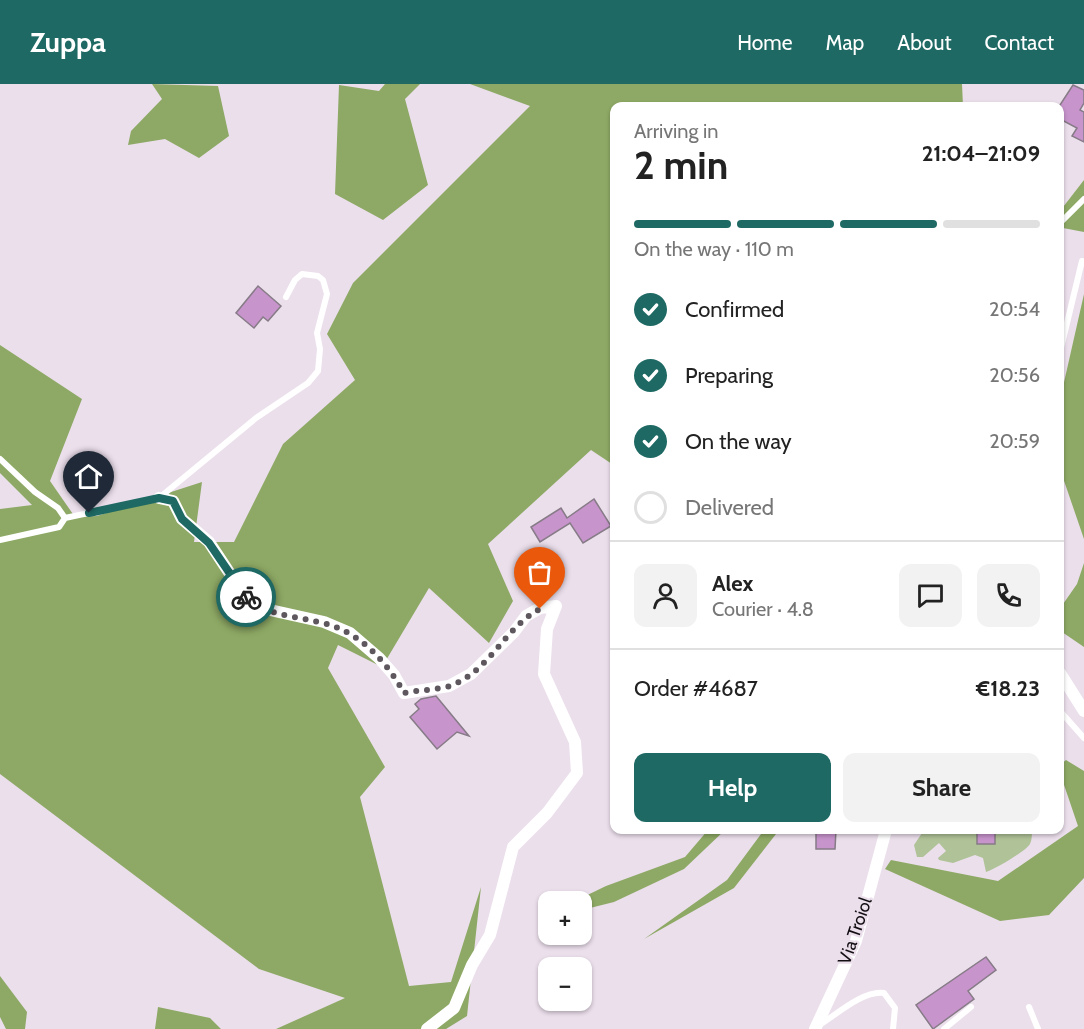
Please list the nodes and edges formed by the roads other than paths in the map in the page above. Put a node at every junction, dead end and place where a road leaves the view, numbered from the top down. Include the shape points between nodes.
1 (1084, 199) edge
2 (1064, 219) edge
3 (1082, 261) dead end
4 (286, 297) dead end
5 (1064, 335) edge
6 (0, 459) edge
7 (159, 498) junction
8 (65, 518) junction
9 (0, 540) edge
10 (1064, 679) edge
11 (1084, 711) edge
12 (1064, 716) edge
13 (1084, 738) edge
14 (885, 834) edge
15 (971, 1007) dead end
16 (1029, 1007) dead end
17 (427, 1029) edge
18 (815, 1029) edge
19 (893, 1029) edge
20 (944, 1029) edge
21 (1038, 1029) edge

1 - 2 lane
3 - 5 lane
4 - 7 lane via 302,274 323,280 327,294 317,333 318,371
6 - 8 lane
7 - 8 lane
7 - 17 street via 173,501 182,519 209,543 248,601 350,633 379,658 404,693 449,686 471,674 526,616 556,606 547,629 544,674 576,742 577,773 547,813 513,847 490,935 454,1008
8 - 9 lane via 59,527
10 - 11 street
12 - 13 lane
14 - 18 street, Via Troiol via 856,941
15 - 20 lane
16 - 21 lane
18 - 19 lane via 878,992 884,993 895,1008

